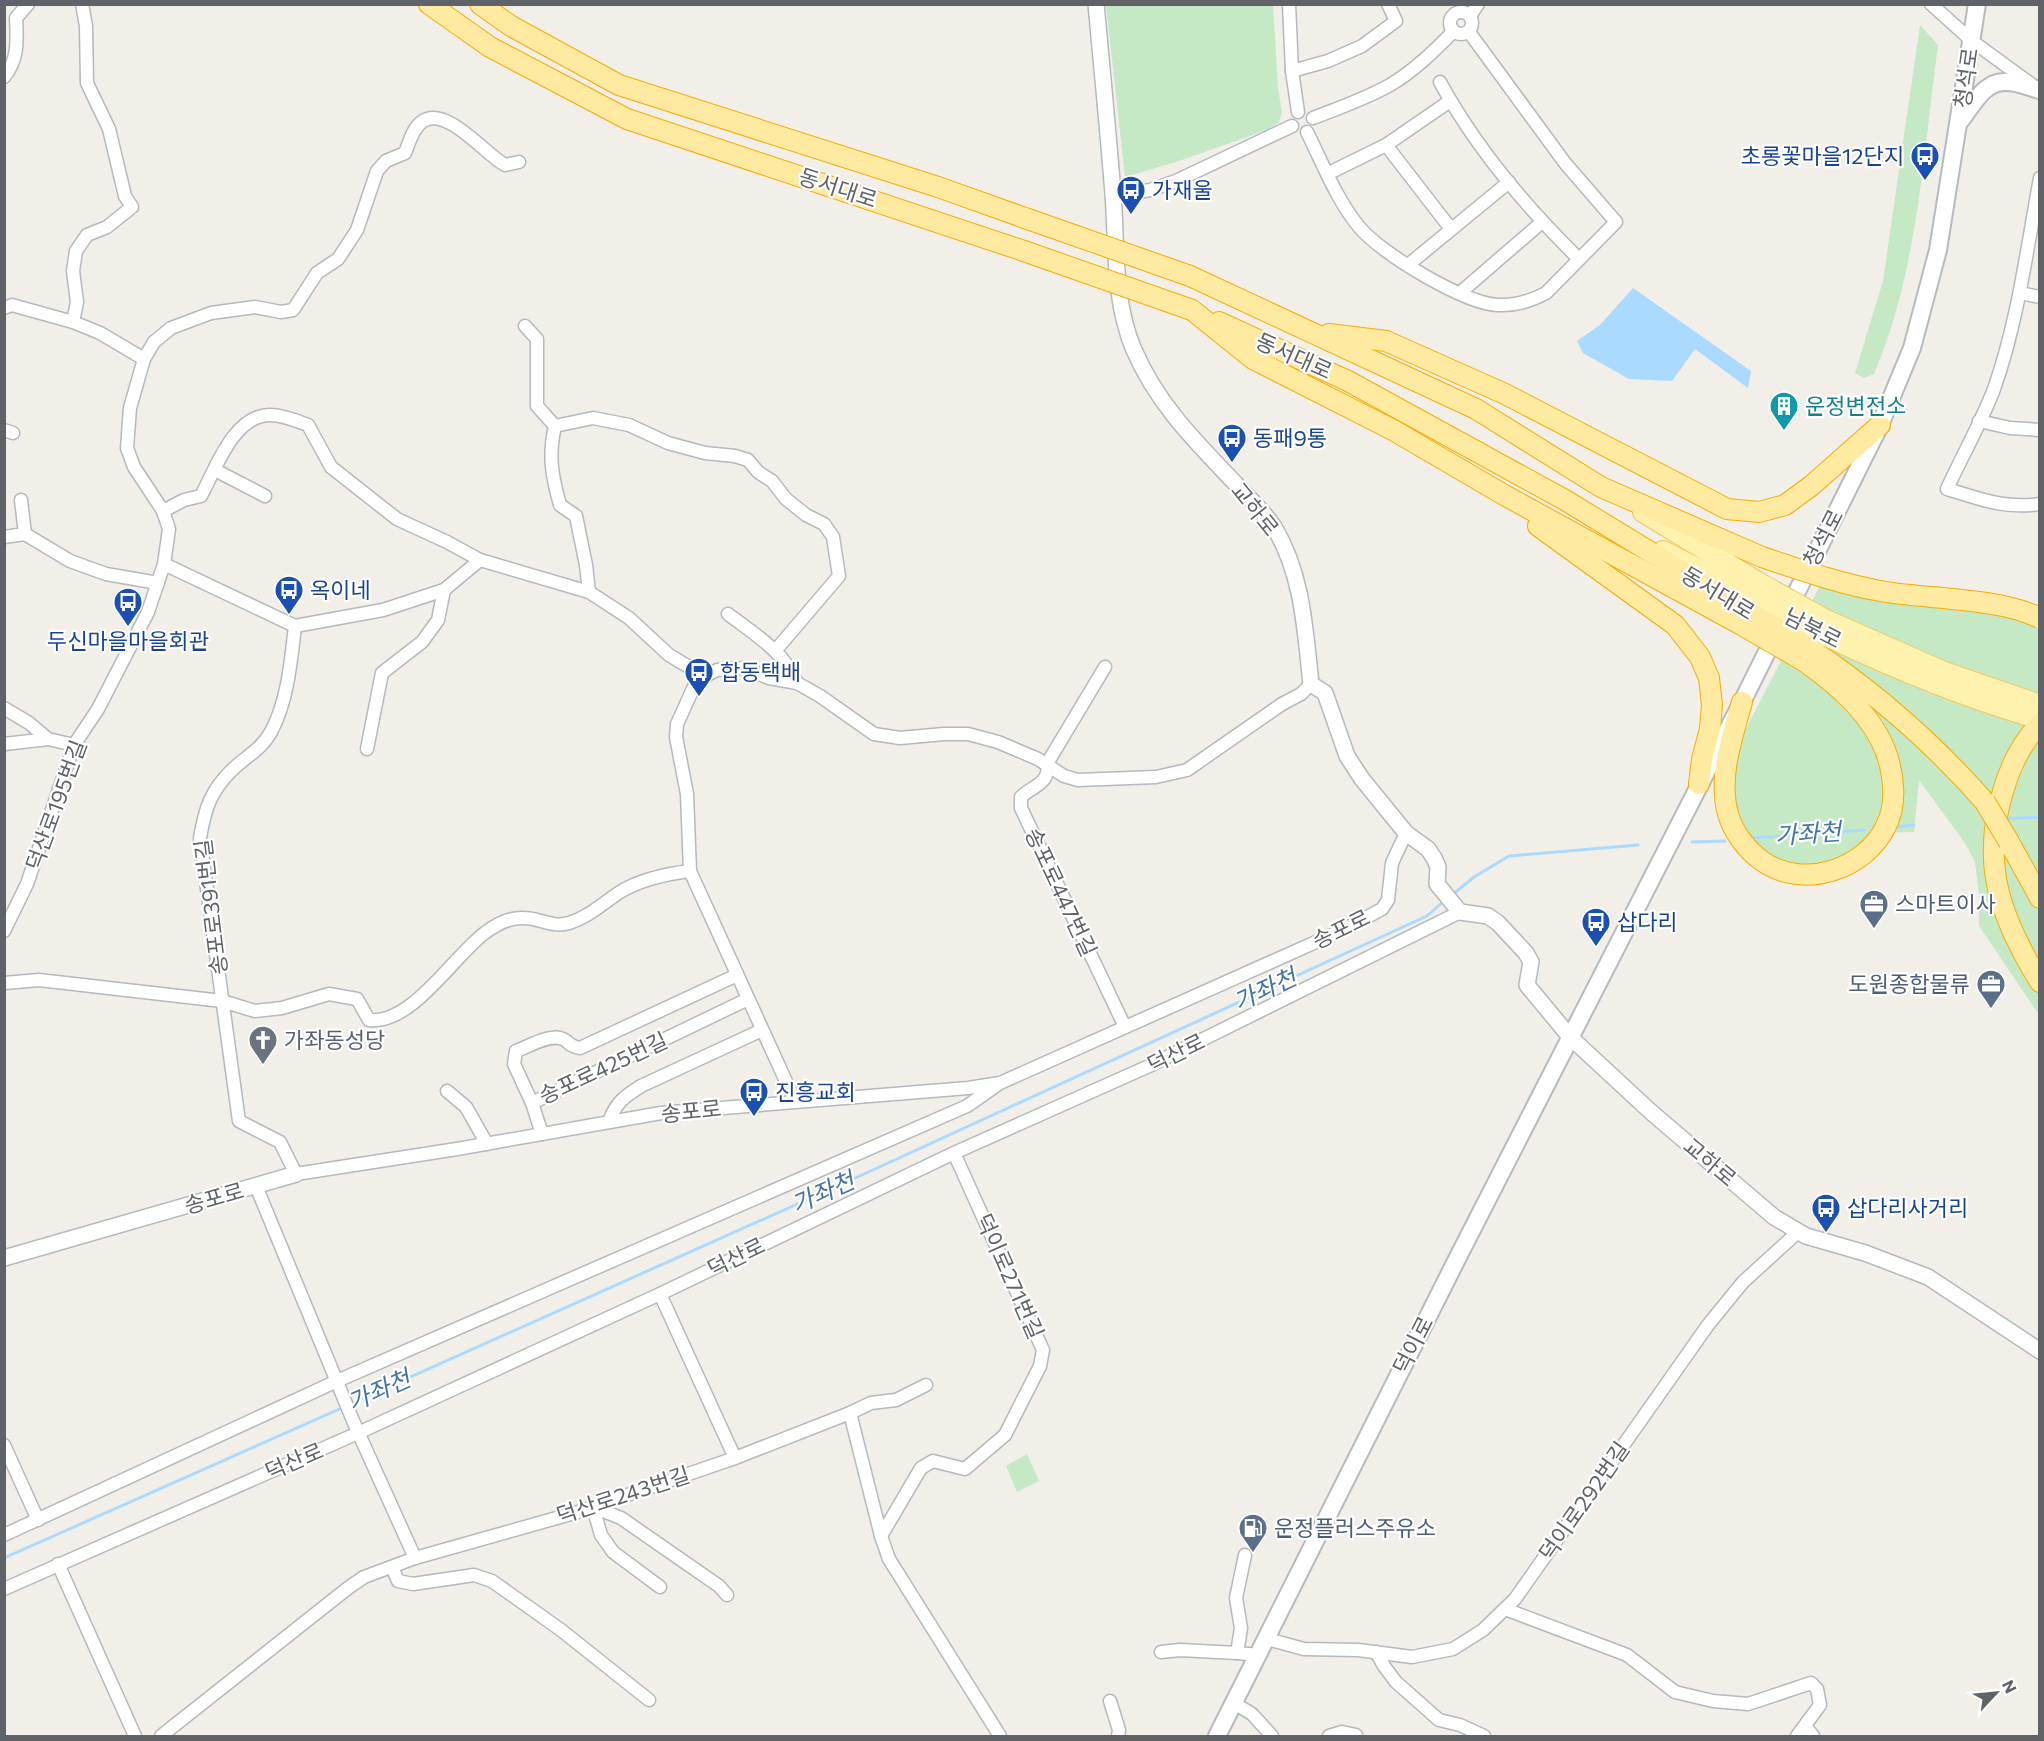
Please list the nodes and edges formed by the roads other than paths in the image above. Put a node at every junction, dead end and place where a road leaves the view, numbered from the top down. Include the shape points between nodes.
1 (28, 4) edge
2 (82, 4) edge
3 (429, 4) edge
4 (480, 4) edge
5 (1096, 4) edge
6 (1388, 4) edge
7 (1478, 4) edge
8 (1931, 4) edge
9 (1977, 4) edge
10 (1289, 5) edge
11 (1452, 9) edge
12 (1470, 16) junction
13 (1454, 31) junction
14 (1469, 32) junction
15 (1972, 41) junction
16 (1292, 71) junction
17 (4, 77) edge
18 (1440, 82) dead end
19 (2039, 90) edge
20 (1450, 100) junction
21 (1298, 112) junction
22 (1313, 118) junction
23 (1960, 121) junction
24 (1292, 126) junction
25 (1307, 132) junction
26 (1386, 145) junction
27 (519, 162) dead end
28 (1328, 174) junction
29 (2040, 178) edge
30 (1509, 182) junction
31 (1113, 196) junction
32 (1542, 222) junction
33 (1451, 229) junction
34 (1580, 259) junction
35 (1408, 266) junction
36 (1461, 292) junction
37 (2020, 293) junction
38 (2040, 297) edge
39 (4, 308) edge
40 (1192, 310) junction
41 (73, 322) junction
42 (525, 326) dead end
43 (1312, 332) junction
44 (144, 359) junction
45 (1979, 421) junction
46 (1880, 425) junction
47 (555, 426) junction
48 (2040, 430) edge
49 (215, 470) junction
50 (1463, 471) junction
51 (1601, 487) junction
52 (265, 496) dead end
53 (21, 500) dead end
54 (2040, 504) edge
55 (163, 511) junction
56 (25, 534) junction
57 (4, 537) edge
58 (480, 560) junction
59 (164, 564) junction
60 (158, 583) junction
61 (444, 590) junction
62 (589, 592) junction
63 (1751, 604) junction
64 (728, 614) dead end
65 (2040, 618) edge
66 (295, 626) junction
67 (1815, 641) junction
68 (775, 651) junction
69 (1105, 667) dead end
70 (697, 680) junction
71 (797, 683) junction
72 (1311, 684) junction
73 (1742, 702) junction
74 (2027, 706) edge
75 (4, 708) edge
76 (2040, 719) edge
77 (2040, 724) edge
78 (48, 739) junction
79 (4, 744) edge
80 (74, 745) junction
81 (367, 748) dead end
82 (1048, 766) junction
83 (1699, 784) junction
84 (1406, 833) junction
85 (690, 871) junction
86 (2040, 898) edge
87 (1451, 901) junction
88 (4, 931) edge
89 (737, 975) junction
90 (2040, 982) edge
91 (4, 983) edge
92 (748, 999) junction
93 (222, 1001) junction
94 (1125, 1027) junction
95 (762, 1030) junction
96 (1570, 1037) junction
97 (1000, 1083) junction
98 (447, 1091) dead end
99 (795, 1101) junction
100 (532, 1103) junction
101 (609, 1122) junction
102 (542, 1134) junction
103 (487, 1144) junction
104 (954, 1153) junction
105 (296, 1174) junction
106 (256, 1186) junction
107 (1798, 1232) junction
108 (4, 1258) edge
109 (660, 1294) junction
110 (2040, 1351) edge
111 (338, 1384) junction
112 (926, 1385) dead end
113 (850, 1413) junction
114 (356, 1428) junction
115 (4, 1445) edge
116 (735, 1458) junction
117 (593, 1507) junction
118 (38, 1520) junction
119 (4, 1535) edge
120 (881, 1536) junction
121 (1245, 1555) dead end
122 (415, 1558) junction
123 (58, 1563) junction
124 (392, 1567) junction
125 (660, 1587) dead end
126 (4, 1588) edge
127 (727, 1595) dead end
128 (1505, 1609) junction
129 (1267, 1639) junction
130 (1161, 1652) dead end
131 (1376, 1652) junction
132 (1237, 1653) junction
133 (1259, 1655) junction
134 (649, 1700) dead end
135 (1110, 1701) dead end
136 (1234, 1704) junction
137 (1809, 1732) edge
138 (1356, 1735) dead end
139 (135, 1737) edge
140 (161, 1737) edge
141 (1000, 1737) edge
142 (1118, 1737) edge
143 (1217, 1737) edge
144 (1272, 1737) edge
145 (1329, 1737) edge
146 (1484, 1737) edge
147 (1797, 1737) edge

1 - 17 street via 16,18 18,45
2 - 41 street via 87,83 109,129 125,196 132,207 107,228 87,235 75,251 77,302
3 - 40 highway, 동서대로, bridge via 490,47 627,119
4 - 43 highway, 동서대로, bridge via 619,85 938,187 1190,276
5 - 31 street, 교하로
6 - 16 street via 1396,21 1362,46
7 - 12 street
8 - 15 street
9 - 15 main road, 청석로
10 - 16 street
11 - 12 street
11 - 13 street via 1450,23
12 - 14 street
13 - 14 street
13 - 22 street via 1425,60 1392,84
14 - 34 street via 1565,163 1616,222
15 - 19 street
15 - 23 main road, 청석로
16 - 21 street
18 - 20 street
19 - 23 main road via 2006,81 1994,83
20 - 26 street
20 - 30 street
21 - 22 street
21 - 24 street
22 - 25 street via 1312,128
23 - 46 main road, 청석로 via 1938,250 1912,348
24 - 25 street via 1299,133
24 - 31 street via 1176,181
25 - 28 street
26 - 28 street
26 - 33 street
27 - 44 street, 덕산로195번길 via 505,165 451,123 434,117 422,121 405,153 387,161 377,171 357,230 338,259 317,273 293,310 255,307 210,313 171,328 154,342
28 - 35 street via 1360,228
29 - 37 street
30 - 32 street
30 - 33 street
31 - 72 street, 교하로 via 1118,294 1133,348 1160,400 1273,526 1296,576
32 - 34 street
32 - 36 street
33 - 35 street
34 - 36 street via 1546,292 1515,305 1478,301
35 - 36 street
37 - 38 street
37 - 45 street via 1993,390
39 - 41 street via 12,305
40 - 50 highway via 1253,359 1394,430
40 - 63 highway, 동서대로 via 1348,381
41 - 44 street
42 - 47 street via 537,339 537,406
43 - 46 highway via 1386,341 1506,394 1726,509 1759,512 1785,505
43 - 51 highway, 동서대로 via 1476,409
44 - 55 street, 덕산로195번길 via 130,408 127,448 134,467
45 - 48 street
45 - 54 street via 1947,489 2002,505
46 - 73 main road, 청석로
47 - 62 street via 550,446 551,474 560,505 576,516
47 - 68 street via 593,418 629,425 668,443 747,460 786,499 824,524 833,537 839,576
49 - 52 street
49 - 55 street via 201,496
49 - 58 street via 234,435 253,418 272,414 308,425 331,467 397,519
50 - 63 highway
50 - 83 highway via 1675,624 1700,657 1709,678 1712,705
51 - 63 main road, 남북로
51 - 65 highway, 동서대로, bridge via 1762,557 1812,574 1883,592 1985,604
53 - 56 street
55 - 59 street, 덕산로195번길 via 169,529
56 - 57 street
56 - 60 street via 70,561 106,574
58 - 61 street
58 - 62 street
59 - 60 street, 덕산로195번길
59 - 66 street
60 - 80 street, 덕산로195번길 via 148,612 103,699
61 - 66 street via 383,610
61 - 81 street via 438,620 422,642 382,673
62 - 70 street via 629,618 669,655 689,667
63 - 67 highway, 동서대로, bridge
63 - 67 main road, 남북로, bridge
64 - 68 street
66 - 93 street, 송포로391번길 via 291,660 272,730 257,750 233,768 214,791 205,811 200,838
67 - 73 highway via 1829,679 1866,718 1889,764 1892,810 1887,826 1866,853 1832,872 1810,875 1770,867 1752,854 1728,815 1725,788 1727,754
67 - 74 main road, 남북로 via 1944,672
67 - 86 highway, 동서대로, bridge via 1957,770 1985,802
68 - 71 street
69 - 82 street, 송포로447번길
70 - 71 street via 717,670 744,668
70 - 85 street via 676,737 687,794
71 - 82 street via 874,734 900,738 968,734 998,742
72 - 82 street via 1187,770 1156,777 1078,780
72 - 84 street via 1325,693 1347,756
73 - 83 main road, 청석로
74 - 76 main road, 남북로
75 - 78 street
77 - 90 highway via 2008,775 1993,840 2001,905 2014,939
78 - 79 street
78 - 80 street
80 - 88 street, 덕산로195번길 via 27,884
82 - 94 street, 송포로447번길 via 1049,773 1042,783 1021,798 1021,808
83 - 96 main road, 청석로
84 - 87 street via 1434,858 1437,884
84 - 94 street, 송포로 via 1392,862 1388,900 1382,909
85 - 89 street
85 - 93 street, 송포로391번길 via 661,875 622,891 591,914 568,924 525,918 504,921 470,945 415,1003 381,1021 369,1020 357,999 329,994 282,1008 255,1011
87 - 96 street, 교하로 via 1488,916 1526,953 1531,962 1527,985
87 - 104 street, 덕산로 via 1149,1066
89 - 92 street
89 - 100 street, 송포로425번길 via 580,1048 564,1039 552,1038 516,1051 514,1064
91 - 93 street, 송포로391번길 via 39,980
92 - 95 street
92 - 100 street, 송포로425번길
93 - 105 street, 송포로391번길 via 239,1121 280,1142
94 - 97 street, 송포로
95 - 99 street
95 - 101 street via 641,1086 623,1097
96 - 107 street, 교하로 via 1774,1217
96 - 129 main road, 덕이로
97 - 99 street, 송포로
97 - 111 street, 덕산로 via 967,1106
98 - 103 street via 466,1107
99 - 101 street, 송포로 via 661,1113
100 - 102 street
101 - 102 street, 송포로
102 - 103 street, 송포로
103 - 105 street, 송포로
104 - 109 street, 덕산로
104 - 120 street, 덕이로271번길 via 1043,1350 1040,1366 1005,1435 965,1469 933,1461 921,1468
105 - 106 street, 송포로
106 - 108 street, 송포로
106 - 111 street
107 - 110 street, 교하로 via 1865,1252 1928,1277
107 - 128 street, 덕이로292번길 via 1743,1282 1708,1325
109 - 114 street, 덕산로
109 - 116 street
111 - 114 street
111 - 118 street, 덕산로
112 - 113 street, 덕산로243번길 via 896,1400 871,1403
113 - 116 street, 덕산로243번길
113 - 120 street
114 - 122 street
114 - 123 street, 덕산로
115 - 118 street
116 - 117 street, 덕산로243번길
117 - 122 street, 덕산로243번길
117 - 125 street via 601,1535 613,1552
117 - 127 street via 621,1518
118 - 119 street, 덕산로
120 - 141 street via 890,1559
121 - 132 street via 1236,1598 1240,1628
122 - 124 street, 덕산로243번길
123 - 126 street, 덕산로
123 - 139 street
124 - 134 street via 398,1581 413,1584 474,1575 492,1581 561,1629
124 - 140 street, 덕산로243번길 via 364,1577 348,1588
128 - 131 street, 덕이로292번길 via 1483,1630 1453,1649 1412,1657
128 - 137 street via 1627,1655 1675,1692 1685,1695 1748,1704 1811,1683 1817,1689 1820,1705
129 - 131 street, 덕이로292번길 via 1304,1649
129 - 133 main road, 덕이로
130 - 132 street
131 - 146 street via 1396,1682 1439,1720
132 - 133 street
133 - 136 main road, 덕이로
135 - 142 street
136 - 143 main road, 덕이로
136 - 144 street via 1252,1714
137 - 147 street
138 - 145 street via 1342,1732

